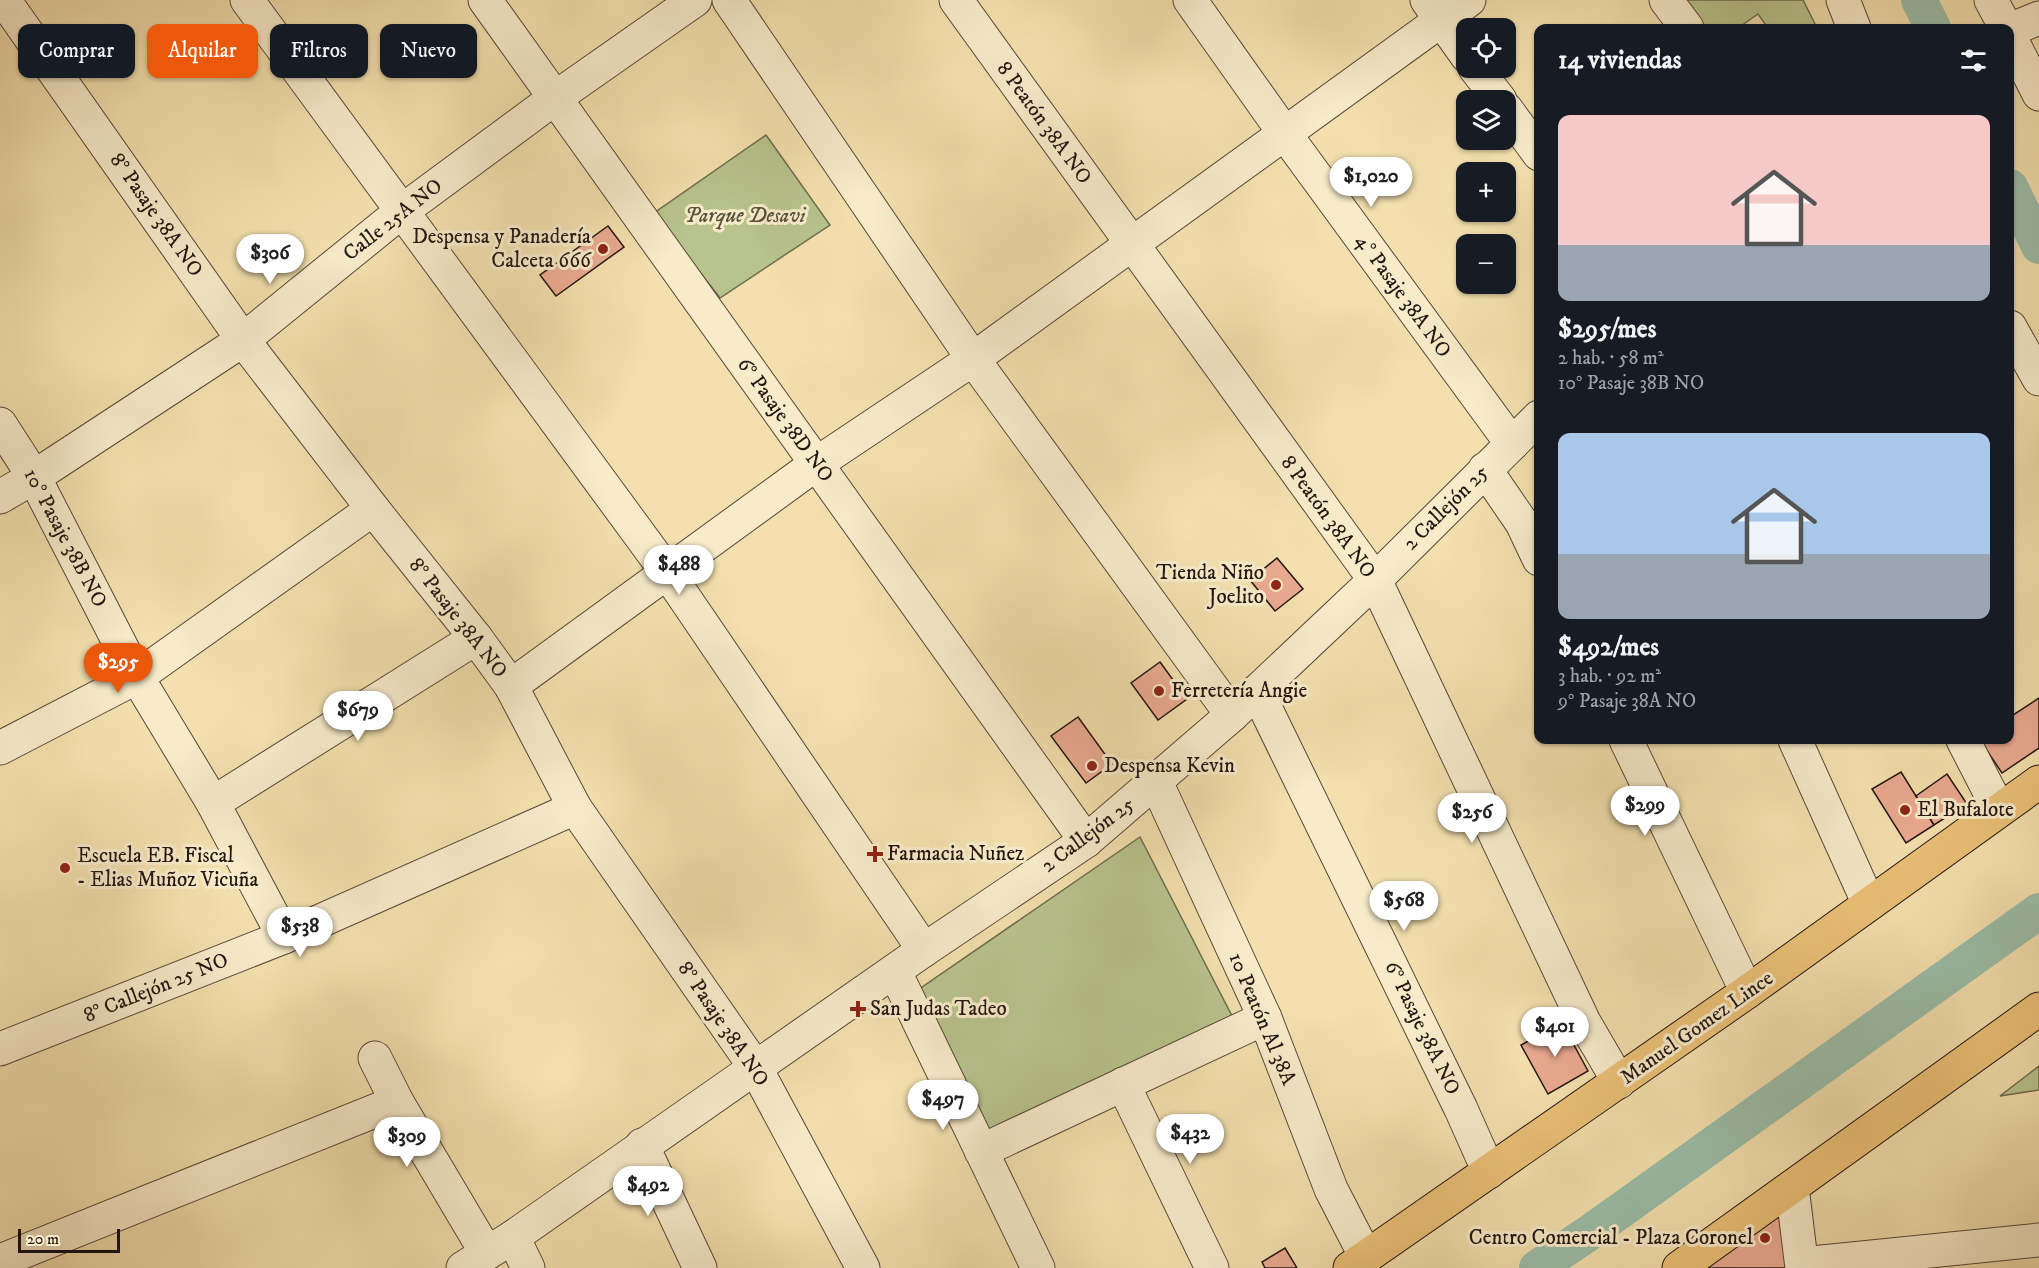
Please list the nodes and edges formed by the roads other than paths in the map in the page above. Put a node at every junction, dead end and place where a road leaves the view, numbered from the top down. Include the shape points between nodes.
1 (4, 0) edge
2 (246, 0) edge
3 (485, 0) edge
4 (695, 0) edge
5 (729, 0) edge
6 (956, 0) edge
7 (1190, 0) edge
8 (1469, 0) edge
9 (1666, 0) edge
10 (1843, 0) edge
11 (1991, 0) edge
12 (1434, 10) edge
13 (2039, 18) edge
14 (1684, 24) edge
15 (1852, 24) edge
16 (2004, 24) edge
17 (2014, 28) edge
18 (1456, 41) edge
19 (2014, 45) edge
20 (1483, 78) edge
21 (1492, 90) edge
22 (2039, 94) edge
23 (555, 98) junction
24 (1516, 123) edge
25 (1285, 134) junction
26 (1534, 147) edge
27 (402, 211) junction
28 (1131, 244) junction
29 (2014, 334) edge
30 (243, 340) junction
31 (973, 358) junction
32 (2039, 379) edge
33 (1534, 422) edge
34 (0, 424) edge
35 (1512, 444) junction
36 (816, 464) junction
37 (1485, 469) junction
38 (34, 477) junction
39 (0, 497) edge
40 (373, 509) junction
41 (1534, 548) edge
42 (668, 572) junction
43 (1375, 580) junction
44 (476, 638) junction
45 (137, 677) junction
46 (511, 686) junction
47 (1257, 691) junction
48 (1232, 715) junction
49 (1628, 744) edge
50 (1798, 744) edge
51 (1965, 744) edge
52 (0, 748) edge
53 (1156, 782) junction
54 (2039, 782) edge
55 (213, 803) junction
56 (575, 808) junction
57 (1999, 810) junction
58 (1086, 841) junction
59 (1869, 904) junction
60 (284, 937) junction
61 (924, 950) junction
62 (895, 972) junction
63 (1747, 992) junction
64 (2039, 1009) edge
65 (1264, 1018) junction
66 (0, 1049) edge
67 (375, 1058) dead end
68 (755, 1067) junction
69 (1619, 1082) junction
70 (1123, 1084) junction
71 (398, 1102) junction
72 (642, 1145) junction
73 (981, 1150) junction
74 (1489, 1172) junction
75 (1792, 1187) junction
76 (2039, 1240) edge
77 (487, 1252) edge
78 (0, 1262) edge
79 (1358, 1263) edge
80 (1802, 1266) edge
81 (528, 1268) edge
82 (700, 1268) edge
83 (862, 1268) edge
84 (1038, 1268) edge
85 (1212, 1268) edge
86 (1679, 1268) edge

1 - 30 street, 8° Pasaje 38A NO
2 - 27 street
3 - 23 street, 6° Pasaje 38D NO
4 - 23 street, Calle 25A NO
5 - 31 street
6 - 28 street, 8 Peatón 38A NO
7 - 25 street, 4° Pasaje 38A NO
8 - 12 street
9 - 14 street
10 - 15 street
11 - 16 street
12 - 18 street
12 - 25 street
13 - 17 street
19 - 22 street
20 - 21 street
23 - 27 street, Calle 25A NO
23 - 36 street, 6° Pasaje 38D NO
24 - 26 street
25 - 28 street
25 - 35 street, 4° Pasaje 38A NO
27 - 30 street, Calle 25A NO
27 - 42 street
28 - 31 street
28 - 43 street, 8 Peatón 38A NO
29 - 32 street
30 - 38 street, Calle 25A NO
30 - 40 street, 8° Pasaje 38A NO
31 - 36 street
31 - 48 street
33 - 35 street, 2 Callejón 25
34 - 38 street, 10° Pasaje 38B NO
35 - 37 street, 2 Callejón 25
36 - 42 street
36 - 58 street, 6° Pasaje 38D NO
37 - 41 street via 1522,523
37 - 43 street, 2 Callejón 25
38 - 39 street, Calle 25A NO
38 - 45 street, 10° Pasaje 38B NO
40 - 44 street, 8° Pasaje 38A NO
40 - 45 street
42 - 46 street
42 - 61 street
43 - 47 street, 2 Callejón 25
43 - 69 street, 8 Peatón 38A NO via 1579,1011
44 - 46 street, 8° Pasaje 38A NO
44 - 55 street
45 - 52 street
45 - 55 street, 10° Pasaje 38B NO
46 - 56 street, 8° Pasaje 38A NO
47 - 48 street, 2 Callejón 25
47 - 74 street, 6° Pasaje 38A NO
48 - 53 street, 2 Callejón 25
49 - 63 street
50 - 59 street
51 - 57 street
53 - 58 street, 2 Callejón 25
53 - 65 street, 10 Peatón Al 38A
54 - 57 main road, Manuel Gomez Lince
55 - 60 street, 10° Pasaje 38B NO
56 - 60 street, 8° Callejón 25 NO
56 - 68 street, 8° Pasaje 38A NO
57 - 59 main road, Manuel Gomez Lince
58 - 61 street, 2 Callejón 25
59 - 63 main road, Manuel Gomez Lince
60 - 66 street, 8° Callejón 25 NO
61 - 62 street, 2 Callejón 25
62 - 68 street, 2 Callejón 25
62 - 73 street
63 - 69 main road, Manuel Gomez Lince
64 - 75 main road
65 - 70 street
65 - 79 street, 10 Peatón Al 38A
67 - 71 street
68 - 72 street, 2 Callejón 25
68 - 83 street, 8° Pasaje 38A NO
69 - 74 main road, Manuel Gomez Lince
70 - 73 street
70 - 85 street
71 - 77 street
71 - 78 street
72 - 77 street, 2 Callejón 25
72 - 82 street
73 - 84 street
74 - 79 main road, Manuel Gomez Lince
75 - 80 street
75 - 86 main road
76 - 80 street
77 - 81 street

